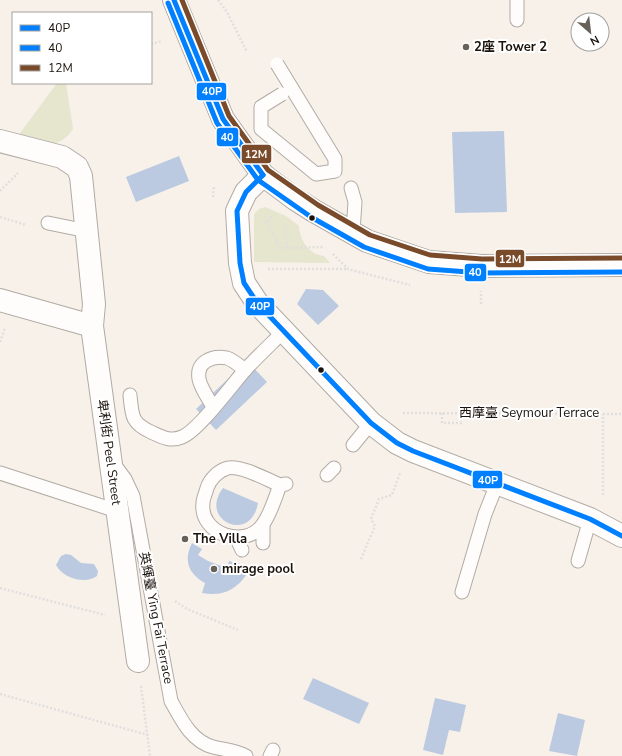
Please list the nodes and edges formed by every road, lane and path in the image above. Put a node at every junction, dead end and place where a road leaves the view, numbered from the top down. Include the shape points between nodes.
1 (174, 0) edge
2 (218, 0) edge
3 (517, 0) edge
4 (517, 20) dead end
5 (247, 52) dead end
6 (277, 64) dead end
7 (282, 94) dead end
8 (0, 141) edge
9 (263, 175) junction
10 (351, 188) dead end
11 (268, 221) dead end
12 (48, 222) dead end
13 (286, 230) dead end
14 (87, 231) junction
15 (353, 232) junction
16 (326, 247) dead end
17 (287, 248) junction
18 (622, 265) edge
19 (266, 269) dead end
20 (348, 269) dead end
21 (481, 292) dead end
22 (0, 300) edge
23 (481, 304) dead end
24 (92, 326) junction
25 (284, 331) junction
26 (245, 370) junction
27 (130, 395) dead end
28 (213, 407) junction
29 (403, 413) dead end
30 (442, 413) junction
31 (603, 414) junction
32 (622, 414) edge
33 (371, 423) junction
34 (463, 423) dead end
35 (353, 445) dead end
36 (110, 459) junction
37 (402, 469) dead end
38 (0, 473) edge
39 (497, 484) junction
40 (602, 500) dead end
41 (117, 511) junction
42 (590, 519) junction
43 (263, 525) junction
44 (622, 536) edge
45 (263, 543) dead end
46 (361, 559) dead end
47 (578, 561) dead end
48 (0, 588) edge
49 (462, 592) dead end
50 (173, 600) dead end
51 (100, 614) dead end
52 (238, 630) dead end
53 (138, 661) joint
54 (0, 694) edge
55 (148, 735) junction
56 (150, 756) edge
57 (246, 756) edge

1 - 9 street via 223,119
2 - 5 path via 227,12
3 - 4 lane
6 - 7 lane, bridge via 335,159 335,171 316,174 261,129 261,107
8 - 14 street, 卑利街 Peel Street via 62,157 77,167 81,176
9 - 15 street via 295,199
9 - 25 street via 246,192 237,211 240,263 244,284 250,295
10 - 15 lane via 355,202
11 - 17 path via 279,248
12 - 14 lane
13 - 17 path
14 - 24 street, 卑利街 Peel Street via 94,304
15 - 18 street via 367,241 429,262 482,266
16 - 17 path
19 - 20 path
21 - 23 path
22 - 24 street
24 - 36 street, 卑利街 Peel Street
25 - 26 lane
25 - 33 street
26 - 28 lane
26 - 28 lane via 228,358 209,359 202,363 200,381
27 - 28 lane via 132,415 136,422 169,440 184,437
29 - 30 path, 西摩臺 Seymour Terrace
30 - 31 path, 西摩臺 Seymour Terrace
30 - 34 path via 442,423
31 - 32 path, 西摩臺 Seymour Terrace
31 - 40 path
33 - 35 lane
33 - 39 street via 397,443 413,451
36 - 41 street, 卑利街 Peel Street
36 - 57 lane, 英輝臺 Ying Fai Terrace via 126,479 133,496 171,701 186,727 196,737 212,747 233,750
37 - 46 path via 392,495 379,499 371,519 375,526
38 - 41 lane
39 - 42 street
39 - 49 lane via 485,514
41 - 53 street, 卑利街 Peel Street via 120,572
42 - 44 street
42 - 47 lane
43 - 43 lane via 283,485 239,468 228,468 216,474 202,503 205,517 212,526 239,544
43 - 45 lane
48 - 51 path
50 - 52 path, 英輝臺 Ying Fai Terrace via 187,609
53 - 55 path
54 - 55 path
55 - 56 path

